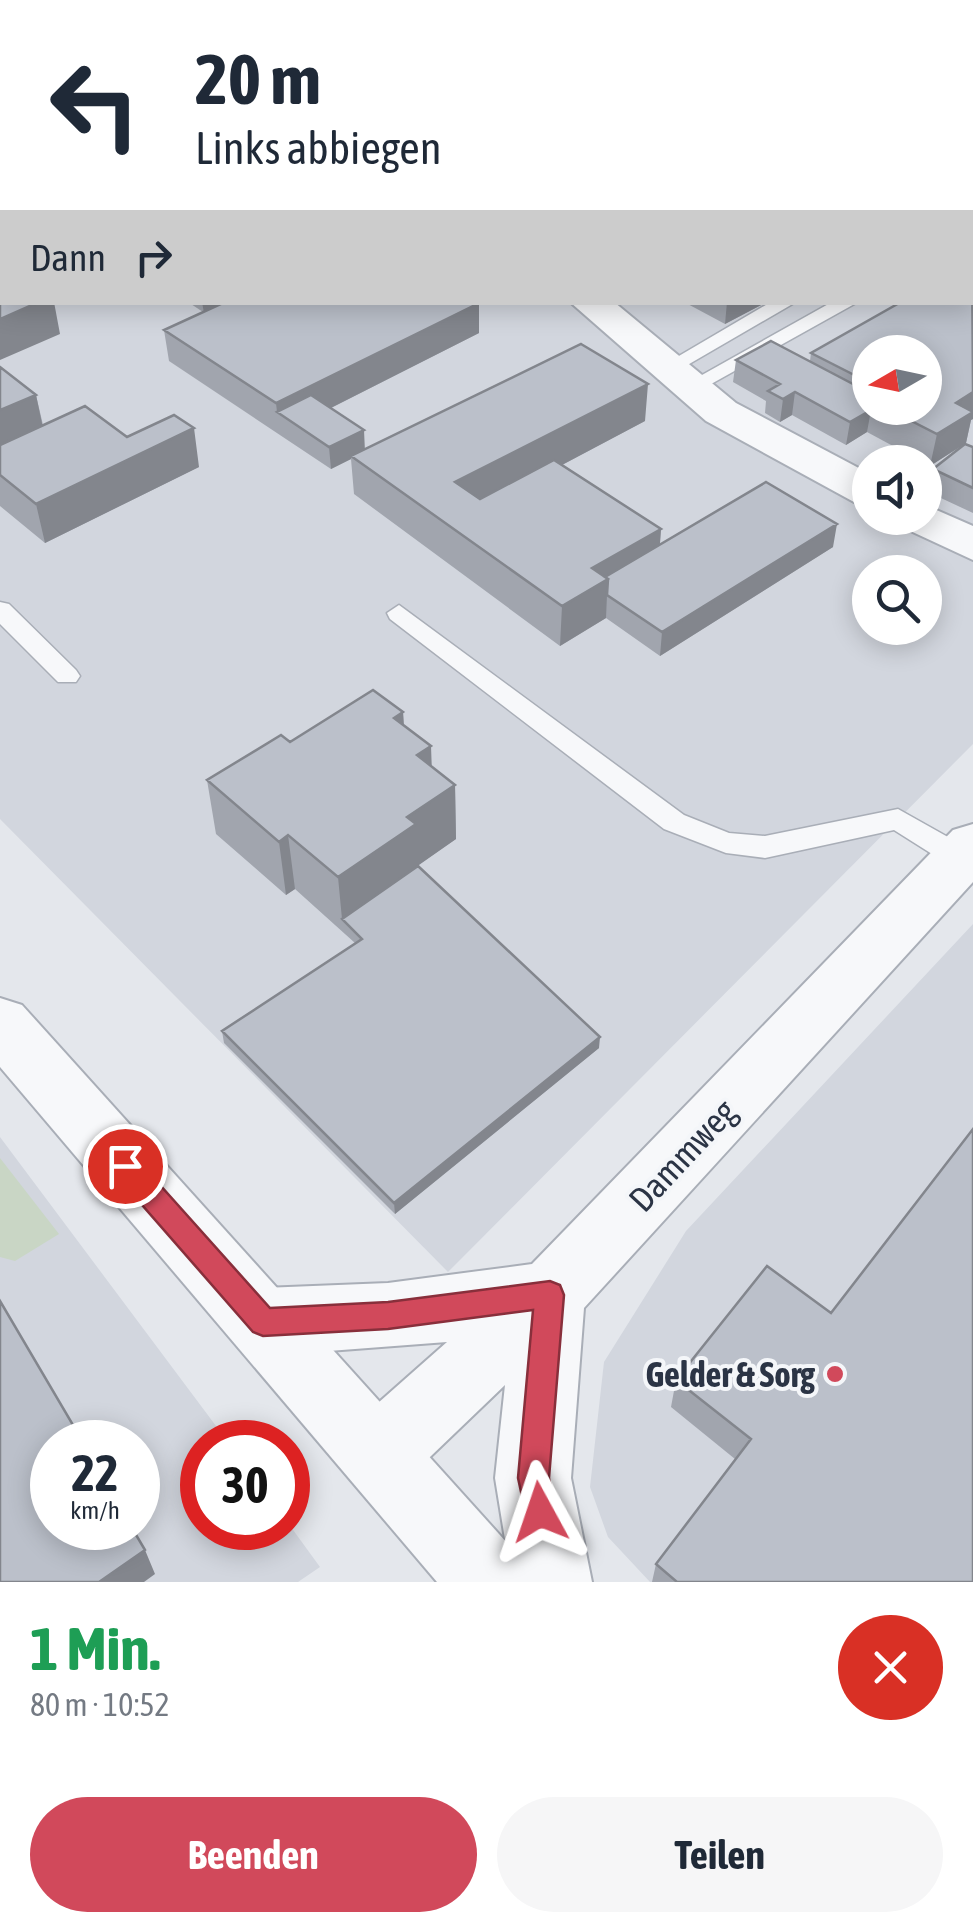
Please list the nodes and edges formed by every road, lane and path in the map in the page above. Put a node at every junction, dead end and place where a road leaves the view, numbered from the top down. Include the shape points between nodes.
1 (591, 305) edge
2 (782, 305) edge
3 (841, 305) edge
4 (676, 379) junction
5 (852, 483) edge
6 (942, 529) edge
7 (973, 544) edge
8 (0, 610) edge
9 (399, 613) dead end
10 (67, 676) dead end
11 (967, 852) edge
12 (0, 1023) edge
13 (550, 1295) junction
14 (263, 1322) junction
15 (379, 1453) junction
16 (489, 1582) edge
17 (552, 1582) edge

1 - 4 street
2 - 4 lane
3 - 4 lane
4 - 5 street via 767,440
6 - 7 street
8 - 10 lane
9 - 11 lane via 674,822 726,843 765,847 898,820
11 - 13 street, Dammweg
12 - 14 street
13 - 14 street via 388,1316
13 - 15 street, Dammweg
13 - 17 street via 534,1478
14 - 15 street
15 - 16 street

